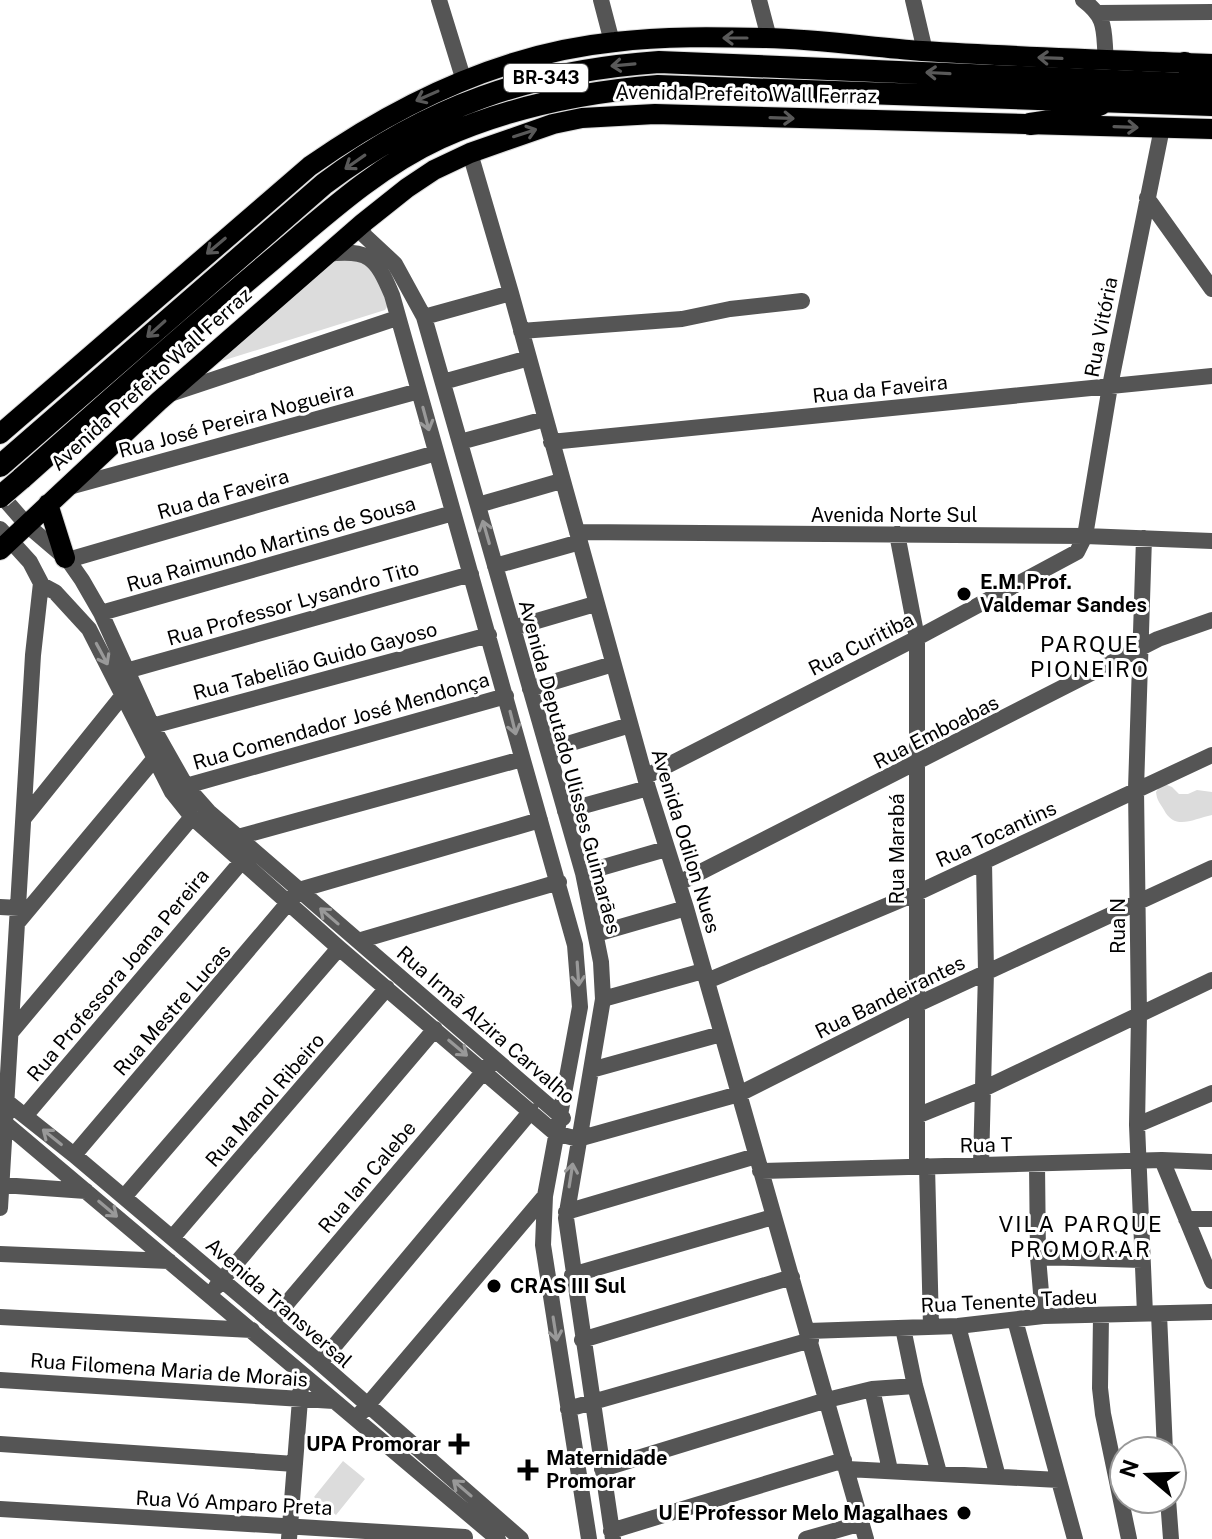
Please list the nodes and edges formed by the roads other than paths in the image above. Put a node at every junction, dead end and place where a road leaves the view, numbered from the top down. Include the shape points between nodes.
1 (439, 0) edge
2 (601, 0) edge
3 (759, 0) edge
4 (913, 0) edge
5 (1083, 0) edge
6 (1212, 12) edge
7 (1098, 13) junction
8 (769, 38) junction
9 (612, 42) junction
10 (925, 51) junction
11 (1106, 60) junction
12 (1185, 63) junction
13 (1212, 64) edge
14 (464, 81) junction
15 (1212, 85) edge
16 (1106, 102) junction
17 (1212, 105) edge
18 (1030, 124) junction
19 (1162, 128) junction
20 (1212, 129) edge
21 (470, 153) junction
22 (1147, 198) junction
23 (363, 223) junction
24 (327, 254) junction
25 (1212, 289) edge
26 (413, 292) junction
27 (511, 293) junction
28 (392, 295) junction
29 (802, 301) dead end
30 (424, 317) junction
31 (397, 318) junction
32 (521, 331) junction
33 (529, 358) junction
34 (1212, 376) edge
35 (443, 382) junction
36 (1110, 386) junction
37 (419, 391) junction
38 (164, 396) junction
39 (545, 419) junction
40 (0, 434) edge
41 (460, 442) junction
42 (551, 442) junction
43 (436, 453) junction
44 (4, 462) edge
45 (561, 481) junction
46 (63, 488) junction
47 (0, 496) edge
48 (48, 504) junction
49 (478, 505) junction
50 (453, 513) junction
51 (27, 525) junction
52 (897, 534) junction
53 (1085, 536) junction
54 (578, 537) junction
55 (1144, 538) junction
56 (3, 540) edge
57 (1212, 541) edge
58 (67, 561) junction
59 (495, 566) junction
60 (471, 574) junction
61 (44, 583) junction
62 (595, 604) junction
63 (101, 613) junction
64 (1212, 620) edge
65 (513, 628) junction
66 (489, 635) junction
67 (917, 638) junction
68 (1140, 650) junction
69 (613, 664) junction
70 (126, 671) junction
71 (530, 689) junction
72 (123, 695) junction
73 (506, 696) junction
74 (630, 725) junction
75 (152, 726) junction
76 (548, 750) junction
77 (1212, 755) edge
78 (155, 758) junction
79 (522, 759) junction
80 (917, 764) junction
81 (556, 780) junction
82 (647, 782) junction
83 (186, 786) junction
84 (532, 789) junction
85 (1136, 789) junction
86 (565, 811) junction
87 (192, 817) junction
88 (24, 818) junction
89 (540, 820) junction
90 (238, 837) junction
91 (666, 849) junction
92 (242, 861) junction
93 (984, 862) junction
94 (1212, 868) edge
95 (583, 873) junction
96 (559, 882) junction
97 (679, 883) junction
98 (917, 893) junction
99 (294, 896) junction
100 (1138, 903) junction
101 (0, 907) edge
102 (686, 908) junction
103 (19, 915) junction
104 (596, 934) junction
105 (358, 941) junction
106 (339, 948) junction
107 (986, 972) junction
108 (705, 976) junction
109 (1212, 980) edge
110 (387, 988) junction
111 (6, 990) edge
112 (603, 999) junction
113 (918, 1004) junction
114 (1139, 1015) junction
115 (435, 1029) junction
116 (12, 1031) junction
117 (721, 1034) junction
118 (489, 1064) junction
119 (4, 1070) edge
120 (591, 1070) junction
121 (981, 1090) junction
122 (1212, 1093) edge
123 (739, 1094) junction
124 (6, 1101) junction
125 (531, 1111) junction
126 (559, 1112) junction
127 (919, 1115) junction
128 (25, 1116) junction
129 (5, 1123) junction
130 (1137, 1125) junction
131 (555, 1133) junction
132 (578, 1139) junction
133 (74, 1155) junction
134 (1162, 1160) junction
135 (1139, 1161) junction
136 (1212, 1162) edge
137 (758, 1163) junction
138 (981, 1164) junction
139 (1037, 1164) junction
140 (922, 1166) junction
141 (2, 1185) edge
142 (86, 1191) junction
143 (545, 1196) junction
144 (124, 1197) junction
145 (0, 1208) edge
146 (566, 1212) junction
147 (773, 1217) junction
148 (1186, 1219) junction
149 (1212, 1219) edge
150 (172, 1238) junction
151 (0, 1254) edge
152 (1038, 1257) junction
153 (1142, 1260) junction
154 (169, 1261) junction
155 (1210, 1271) edge
156 (572, 1275) junction
157 (792, 1277) junction
158 (222, 1280) junction
159 (210, 1294) junction
160 (1212, 1312) edge
161 (1152, 1314) junction
162 (1043, 1316) junction
163 (1101, 1316) junction
164 (0, 1317) edge
165 (1015, 1320) junction
166 (271, 1322) junction
167 (931, 1326) junction
168 (958, 1326) junction
169 (903, 1328) junction
170 (252, 1330) junction
171 (809, 1336) junction
172 (582, 1340) junction
173 (320, 1363) junction
174 (302, 1374) junction
175 (0, 1380) edge
176 (915, 1386) junction
177 (872, 1389) junction
178 (299, 1398) junction
179 (827, 1400) junction
180 (334, 1401) junction
181 (591, 1403) junction
182 (568, 1409) junction
183 (362, 1412) junction
184 (1163, 1435) edge
185 (0, 1444) edge
186 (598, 1449) junction
187 (576, 1454) junction
188 (295, 1464) junction
189 (845, 1465) junction
190 (602, 1469) junction
191 (890, 1470) junction
192 (939, 1473) junction
193 (998, 1477) junction
194 (1059, 1480) junction
195 (0, 1509) edge
196 (466, 1512) junction
197 (1169, 1515) edge
198 (864, 1531) edge
199 (290, 1532) edge
200 (612, 1535) edge
201 (465, 1538) edge
202 (498, 1539) edge
203 (521, 1539) edge
204 (589, 1539) edge
205 (806, 1539) edge
206 (1075, 1539) edge
207 (1129, 1539) edge
208 (1171, 1539) edge

1 - 14 street
2 - 9 street
3 - 8 street
4 - 10 street
5 - 7 street
6 - 7 street
7 - 11 street
8 -> 9 main road
8 - 10 main road
9 - 14 main road via 554,53
11 -> 10 main road
11 - 12 main road
12 - 13 main road
12 - 15 highway
14 -> 40 main road via 407,105 310,166
15 -> 44 highway, Avenida Prefeito Wall Ferraz / BR-343 via 659,62 576,71 522,84 431,117 359,158
16 - 17 highway, Avenida Prefeito Wall Ferraz / BR-343
16 - 18 highway via 1064,119
16 - 47 highway, Avenida Prefeito Wall Ferraz / BR-343, bridge via 658,86 582,94 471,126 402,159 339,202
18 -> 19 main road, Avenida Prefeito Wall Ferraz
21 -> 18 main road, Avenida Prefeito Wall Ferraz via 553,124 608,116
19 - 20 main road, Avenida Prefeito Wall Ferraz
19 - 22 street, Rua Vitória
21 - 23 main road, Avenida Prefeito Wall Ferraz via 434,170
21 - 27 street, Avenida Odilon Nues
22 - 25 street
22 - 36 street, Rua Vitória
23 - 24 main road, Avenida Prefeito Wall Ferraz
23 - 26 street, Avenida Deputado Ulisses Guimarães via 365,236 395,264
24 - 28 street, Avenida Deputado Ulisses Guimarães via 362,253 383,273
24 - 38 main road, Avenida Prefeito Wall Ferraz
26 - 28 street
26 - 30 street, Avenida Deputado Ulisses Guimarães
27 - 30 street
27 - 32 street, Avenida Odilon Nues
28 - 31 street, Avenida Deputado Ulisses Guimarães
29 - 32 street via 682,319
30 - 35 street, Avenida Deputado Ulisses Guimarães
31 - 37 street, Avenida Deputado Ulisses Guimarães
31 - 38 street
32 - 33 street, Avenida Odilon Nues
33 - 35 street
33 - 39 street, Avenida Odilon Nues
34 - 36 street, Rua da Faveira
35 - 41 street, Avenida Deputado Ulisses Guimarães
36 - 42 street, Rua da Faveira
36 - 53 street, Rua Vitória
37 -> 43 street, Avenida Deputado Ulisses Guimarães
37 - 46 street, Rua José Pereira Nogueira
38 - 46 main road, Avenida Prefeito Wall Ferraz
39 - 41 street
39 - 42 street, Avenida Odilon Nues
41 - 49 street, Avenida Deputado Ulisses Guimarães
42 - 45 street, Avenida Odilon Nues
43 - 50 street, Avenida Deputado Ulisses Guimarães
43 - 58 street, Rua da Faveira
45 - 49 street
45 - 54 street, Avenida Odilon Nues
46 - 48 main road, Avenida Prefeito Wall Ferraz
47 - 51 street, Rua Irmã Alzira Carvalho
48 - 51 main road, Avenida Prefeito Wall Ferraz
48 - 58 main road
59 -> 49 street, Avenida Deputado Ulisses Guimarães
50 - 60 street, Avenida Deputado Ulisses Guimarães
50 - 63 street, Rua Raimundo Martins de Sousa
51 - 56 main road, Avenida Prefeito Wall Ferraz
51 - 58 street, Rua Irmã Alzira Carvalho
52 - 53 street, Avenida Norte Sul
52 - 54 street, Avenida Norte Sul
52 - 67 street, Rua Marabá
53 - 55 street, Avenida Norte Sul
53 - 67 street, Rua Curitiba via 1073,557
54 - 59 street, Avenida Norte Sul
54 - 62 street, Avenida Odilon Nues
55 - 57 street, Avenida Norte Sul
55 - 68 street, Rua N
56 - 61 street, Rua Irmã Alzira Carvalho via 30,562
58 - 61 street via 49,557 40,567
58 - 61 street via 71,585 64,591
58 - 63 street, Rua Irmã Alzira Carvalho
59 - 65 street, Avenida Deputado Ulisses Guimarães
60 - 66 street, Avenida Deputado Ulisses Guimarães
60 - 70 street, Rua Professor Lysandro Tito
61 -> 72 street, Rua Irmã Alzira Carvalho via 89,629
61 - 88 street via 33,655
62 - 65 street
62 - 69 street, Avenida Odilon Nues
63 - 70 street, Rua Irmã Alzira Carvalho
64 - 68 street, Rua Emboabas
65 - 71 street, Avenida Deputado Ulisses Guimarães
66 - 73 street, Avenida Deputado Ulisses Guimarães
66 - 75 street, Rua Tabelião Guido Gayoso
67 - 80 street, Rua Marabá
67 - 82 street, Rua Curitiba
68 - 80 street, Rua Emboabas
68 - 85 street, Rua N
69 - 71 street
69 - 74 street, Avenida Odilon Nues
70 - 75 street, Rua Irmã Alzira Carvalho
71 - 76 street, Avenida Deputado Ulisses Guimarães
72 - 78 street, Rua Irmã Alzira Carvalho
72 - 88 street
73 -> 79 street, Avenida Deputado Ulisses Guimarães
73 - 83 street, Rua Comendador José Mendonça
74 - 76 street
74 - 82 street, Avenida Odilon Nues
75 - 83 street, Rua Irmã Alzira Carvalho
76 - 81 street, Avenida Deputado Ulisses Guimarães
77 - 85 street, Rua Tocantins
78 - 87 street, Rua Irmã Alzira Carvalho
78 - 103 street
79 - 84 street, Avenida Deputado Ulisses Guimarães
79 - 90 street
80 - 97 street, Rua Emboabas
80 - 98 street, Rua Marabá
81 - 84 street
81 - 86 street, Avenida Deputado Ulisses Guimarães
82 - 86 street, Rua Curitiba
82 - 91 street, Avenida Odilon Nues
83 - 90 street, Rua Irmã Alzira Carvalho
84 - 89 street, Avenida Deputado Ulisses Guimarães
85 - 93 street, Rua Tocantins
85 - 100 street, Rua N
86 - 95 street, Avenida Deputado Ulisses Guimarães
87 - 92 street, Rua Irmã Alzira Carvalho
87 - 116 street
88 - 103 street
89 - 96 street, Avenida Deputado Ulisses Guimarães
89 - 99 street
90 - 99 street, Rua Irmã Alzira Carvalho
91 - 95 street
91 - 97 street, Avenida Odilon Nues
92 - 99 street, Rua Irmã Alzira Carvalho
92 - 128 street, Rua Professora Joana Pereira
93 - 98 street, Rua Tocantins
93 - 107 street
94 - 100 street, Rua Bandeirantes
95 - 104 street, Avenida Deputado Ulisses Guimarães
96 - 105 street
96 -> 126 street, Avenida Deputado Ulisses Guimarães via 575,945 580,1007
97 - 102 street, Avenida Odilon Nues
98 - 108 street, Rua Tocantins
98 - 113 street, Rua Marabá
105 -> 99 street, Rua Irmã Alzira Carvalho
99 - 106 street, Rua Irmã Alzira Carvalho
99 - 133 street, Rua Mestre Lucas
100 - 107 street, Rua Bandeirantes
100 - 114 street, Rua N
101 - 103 street
102 - 104 street
102 - 108 street, Avenida Odilon Nues
103 - 111 street
104 - 112 street, Avenida Deputado Ulisses Guimarães
105 - 118 street, Rua Irmã Alzira Carvalho
106 - 110 street, Rua Irmã Alzira Carvalho
106 - 144 street
107 - 113 street, Rua Bandeirantes
107 - 121 street
108 - 112 street, Rua Tocantins
108 - 117 street, Avenida Odilon Nues
109 - 114 street
110 - 115 street, Rua Irmã Alzira Carvalho
110 - 150 street, Rua Manol Ribeiro
111 - 116 street
112 - 120 street, Avenida Deputado Ulisses Guimarães
113 - 123 street, Rua Bandeirantes
113 - 127 street, Rua Marabá
114 - 121 street
114 - 130 street, Rua N
115 -> 118 street, Rua Irmã Alzira Carvalho
115 - 158 street
116 - 119 street
117 - 120 street
117 - 123 street, Avenida Odilon Nues
118 - 125 street, Rua Irmã Alzira Carvalho
118 - 126 street, Rua Irmã Alzira Carvalho
118 - 166 street, Rua Ian Calebe
119 - 124 street
120 - 132 street, Avenida Deputado Ulisses Guimarães
121 - 127 street
121 - 138 street
122 - 130 street
123 - 132 street, Rua Bandeirantes
123 - 137 street, Avenida Odilon Nues
124 - 128 street, Avenida Transversal
124 - 129 street
125 - 131 street, Rua Irmã Alzira Carvalho
125 - 173 street
126 - 131 street, Avenida Deputado Ulisses Guimarães
126 - 132 street, Rua Irmã Alzira Carvalho
127 - 140 street, Rua Marabá
133 -> 128 street, Avenida Transversal
129 - 141 street
129 - 142 street, Avenida Transversal
130 - 135 street, Rua N
131 - 132 street, Rua Irmã Alzira Carvalho
131 - 143 street, Avenida Deputado Ulisses Guimarães
146 -> 132 street, Avenida Deputado Ulisses Guimarães
133 - 144 street, Avenida Transversal
134 - 135 street, Rua T
134 - 136 street, Rua T
134 - 148 street
135 - 139 street, Rua T
135 - 153 street, Rua N
137 - 140 street, Rua T
137 - 146 street, Rua T
137 - 147 street, Avenida Odilon Nues
138 - 139 street, Rua T
138 - 140 street, Rua T
139 - 152 street
140 - 167 street, Rua Marabá
141 - 142 street
141 - 145 street
142 -> 154 street, Avenida Transversal
143 -> 182 street, Avenida Deputado Ulisses Guimarães via 543,1245
143 - 183 street
144 - 150 street, Avenida Transversal
146 - 156 street, Avenida Deputado Ulisses Guimarães
147 - 156 street
147 - 157 street, Avenida Odilon Nues
148 - 149 street
148 - 155 street
150 - 158 street, Avenida Transversal
151 - 154 street
152 - 153 street
152 - 162 street
153 - 161 street, Rua N
154 - 159 street, Avenida Transversal
156 - 172 street, Avenida Deputado Ulisses Guimarães
157 - 171 street, Avenida Odilon Nues
157 - 172 street
158 - 159 street
158 - 166 street, Avenida Transversal
159 - 170 street, Avenida Transversal
160 - 161 street, Rua Tenente Tadeu
161 - 163 street, Rua Tenente Tadeu
161 - 184 street, Rua N
162 - 163 street, Rua Tenente Tadeu
162 - 165 street, Rua Tenente Tadeu
163 - 207 street via 1103,1414
164 - 170 street
165 - 168 street, Rua Tenente Tadeu
165 - 194 street
166 - 173 street, Avenida Transversal
167 - 168 street, Rua Tenente Tadeu
167 - 169 street, Rua Tenente Tadeu
168 - 193 street
169 - 171 street, Rua Tenente Tadeu
169 - 176 street
170 - 174 street, Avenida Transversal
171 - 179 street, Avenida Odilon Nues
171 - 181 street, Rua Tenente Tadeu
172 - 181 street, Avenida Deputado Ulisses Guimarães
173 - 183 street, Avenida Transversal
174 - 178 street
174 - 180 street, Avenida Transversal
175 - 178 street, Rua Filomena Maria de Morais
176 - 177 street
176 - 192 street
177 - 179 street
177 - 191 street
178 - 180 street, Rua Filomena Maria de Morais
178 - 188 street
179 - 189 street, Avenida Odilon Nues
179 - 190 street
180 - 183 street, Avenida Transversal
181 - 182 street, Rua Tenente Tadeu
181 - 186 street, Avenida Deputado Ulisses Guimarães
182 - 187 street, Avenida Deputado Ulisses Guimarães
183 - 196 street, Avenida Transversal
203 -> 183 street, Avenida Transversal
185 - 188 street
186 - 187 street
186 - 190 street, Avenida Deputado Ulisses Guimarães
187 - 204 street, Avenida Deputado Ulisses Guimarães
188 - 199 street
189 - 191 street
189 - 198 street, Avenida Odilon Nues
189 - 200 street
190 - 200 street, Avenida Deputado Ulisses Guimarães
191 - 192 street
192 - 193 street
193 - 194 street
194 - 206 street
195 - 199 street, Rua Vó Amparo Preta
196 - 201 street
196 - 202 street, Avenida Transversal
197 - 208 street
198 - 205 street
199 - 201 street, Rua Vó Amparo Preta

